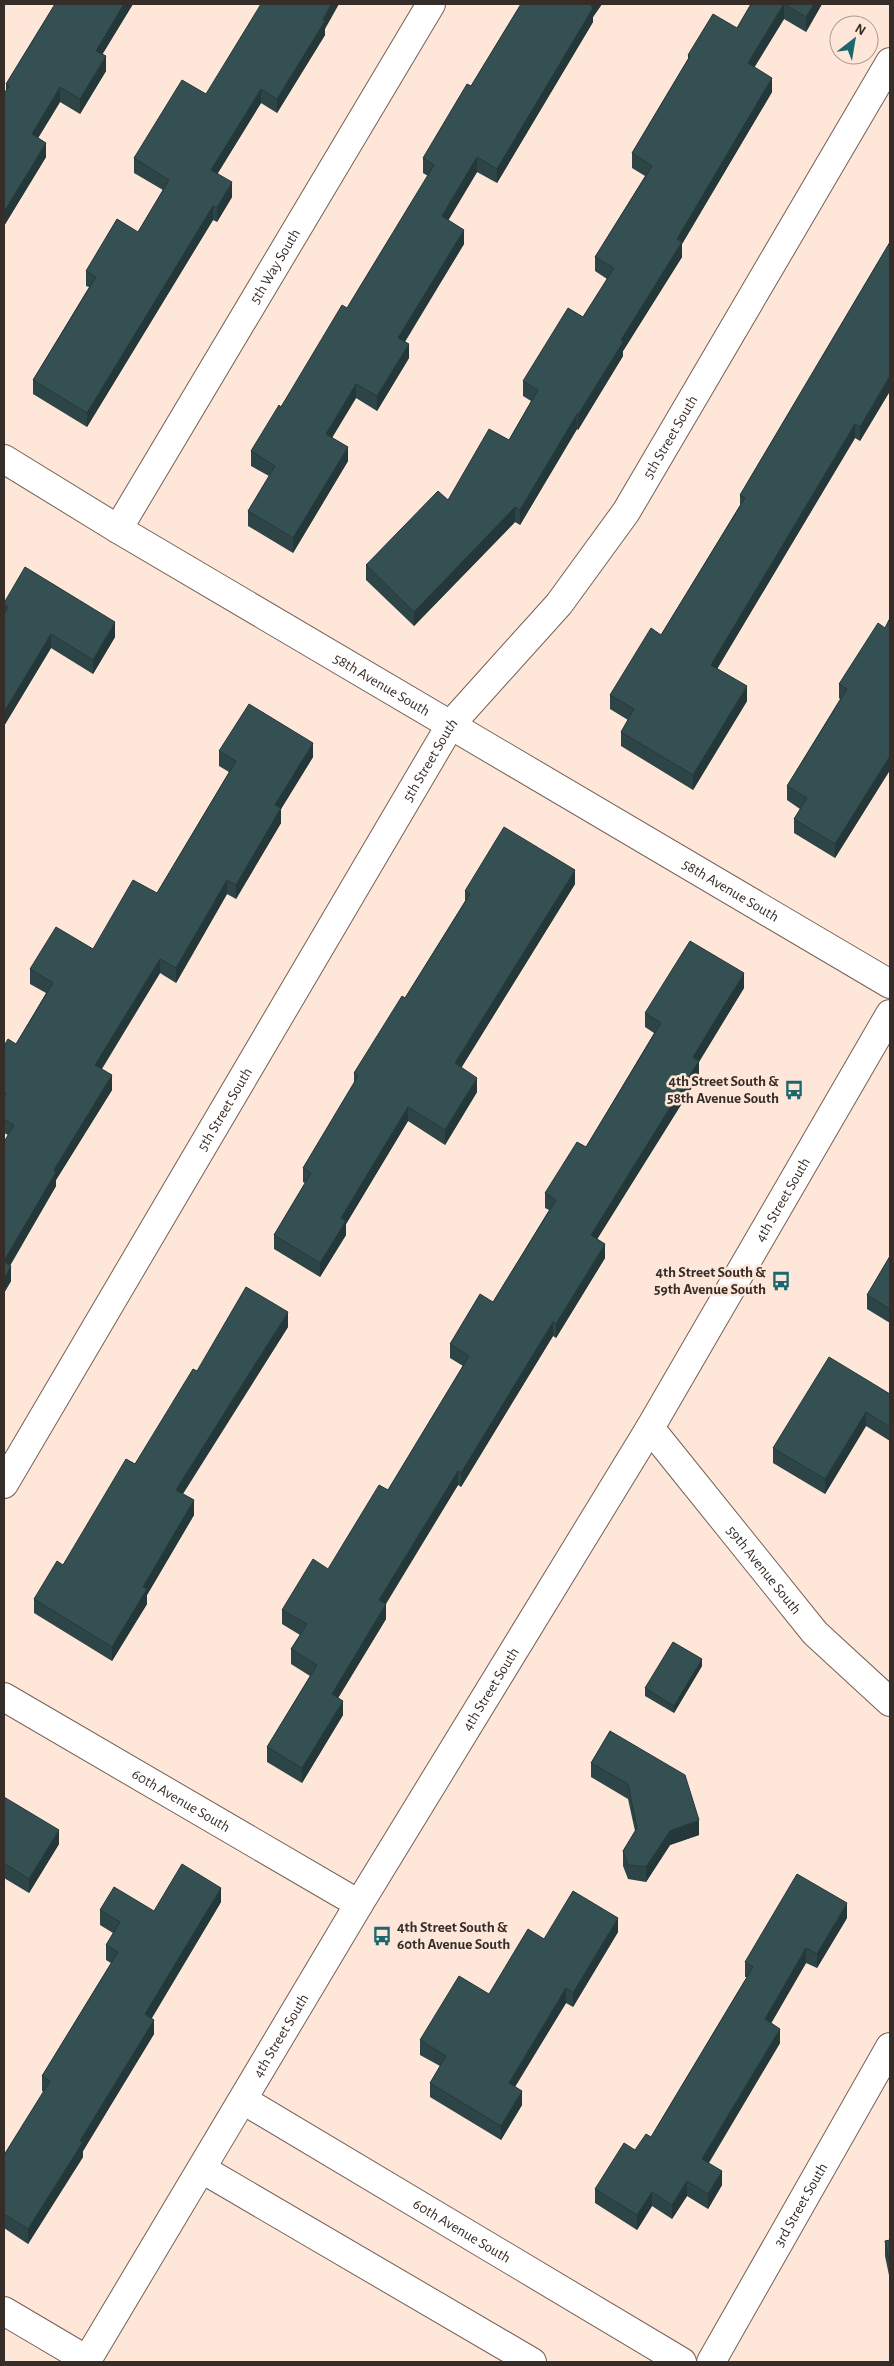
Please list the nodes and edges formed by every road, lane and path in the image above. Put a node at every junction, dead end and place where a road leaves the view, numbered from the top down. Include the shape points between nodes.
1 (431, 4) edge
2 (890, 62) edge
3 (4, 459) edge
4 (118, 529) junction
5 (451, 724) junction
6 (890, 984) edge
7 (890, 1014) edge
8 (650, 1428) junction
9 (4, 1484) edge
10 (4, 1697) edge
11 (890, 1702) edge
12 (359, 1904) junction
13 (890, 2047) edge
14 (243, 2100) junction
15 (202, 2169) junction
16 (4, 2311) edge
17 (86, 2361) edge
18 (532, 2362) edge
19 (682, 2362) edge
20 (711, 2362) edge

1 - 4 street, 5th Way South
2 - 5 street, 5th Street South via 626,512 559,604
3 - 4 street, 58th Avenue South
4 - 5 street, 58th Avenue South
5 - 6 street, 58th Avenue South
5 - 9 street, 5th Street South
7 - 8 street, 4th Street South
8 - 11 street, 59th Avenue South via 815,1634
8 - 12 street, 4th Street South
10 - 12 street, 60th Avenue South
12 - 14 street, 4th Street South
13 - 20 street, 3rd Street South
14 - 15 street, 4th Street South
14 - 19 street, 60th Avenue South
15 - 17 street, 4th Street South
15 - 18 street
16 - 17 street

